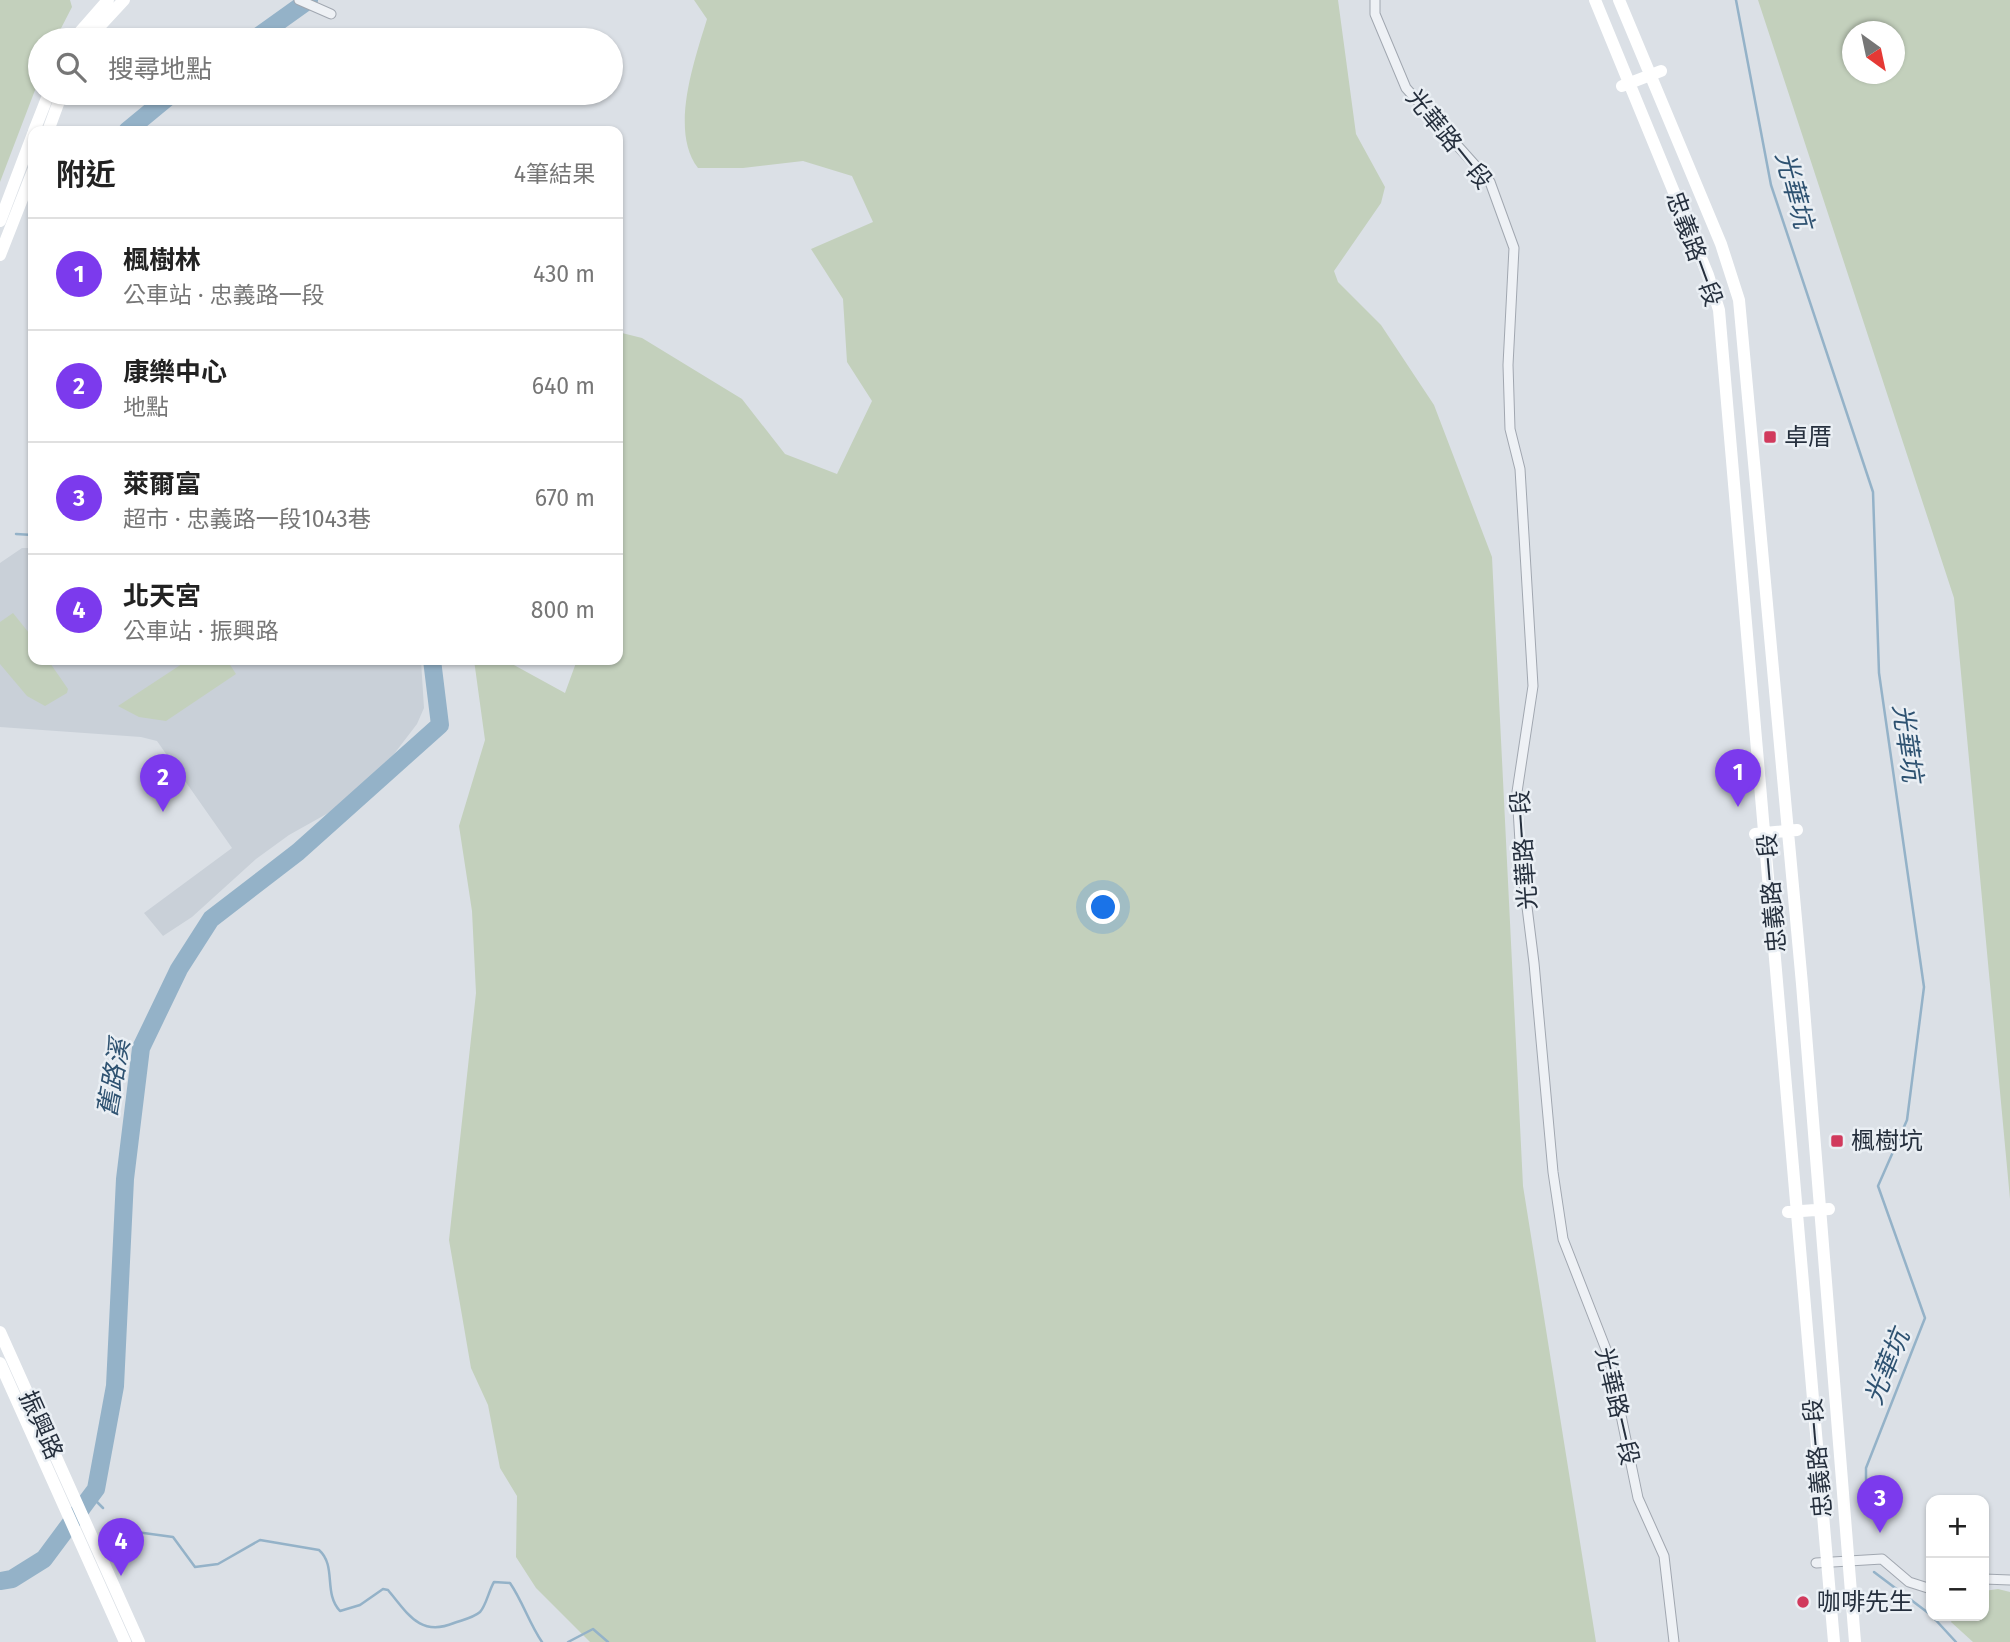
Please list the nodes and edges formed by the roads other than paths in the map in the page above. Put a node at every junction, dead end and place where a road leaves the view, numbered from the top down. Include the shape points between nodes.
1 (108, 0) edge
2 (124, 0) edge
3 (299, 0) edge
4 (1375, 0) edge
5 (1595, 0) edge
6 (1619, 0) edge
7 (331, 14) dead end
8 (84, 28) edge
9 (98, 28) edge
10 (1656, 73) junction
11 (1625, 85) junction
12 (44, 105) edge
13 (58, 105) edge
14 (37, 126) edge
15 (50, 126) edge
16 (28, 149) edge
17 (28, 184) edge
18 (0, 221) edge
19 (0, 255) edge
20 (1792, 830) junction
21 (1761, 833) junction
22 (1825, 1209) junction
23 (1793, 1212) junction
24 (0, 1332) edge
25 (0, 1363) edge
26 (1850, 1559) junction
27 (1821, 1563) junction
28 (1989, 1579) edge
29 (2010, 1580) edge
30 (1926, 1588) edge
31 (125, 1642) edge
32 (139, 1642) edge
33 (1674, 1642) edge
34 (1834, 1642) edge
35 (1855, 1642) edge

1 - 8 main road
2 - 9 main road
3 - 7 street
4 - 33 street, 光華路一段 via 1375,14 1406,88 1490,182 1514,248 1510,429 1520,469 1533,686 1517,792 1553,1172 1563,1239 1609,1357 1638,1498 1664,1556
5 - 11 main road, 忠義路一段
6 - 10 main road, 忠義路一段
10 - 11 main road
10 - 20 main road, 忠義路一段 via 1739,300
11 - 21 main road, 忠義路一段 via 1719,310
12 - 14 main road
13 - 15 main road
16 - 18 main road
17 - 19 main road
20 - 21 main road
20 - 22 main road, 忠義路一段
21 - 23 main road, 忠義路一段
22 - 23 main road
22 - 26 main road, 忠義路一段
23 - 27 main road, 忠義路一段
24 - 32 main road, 振興路
25 - 31 main road, 振興路
26 - 27 street
26 - 30 street via 1882,1559 1909,1582
26 - 35 main road, 忠義路一段
27 - 34 main road, 忠義路一段
28 - 29 street

